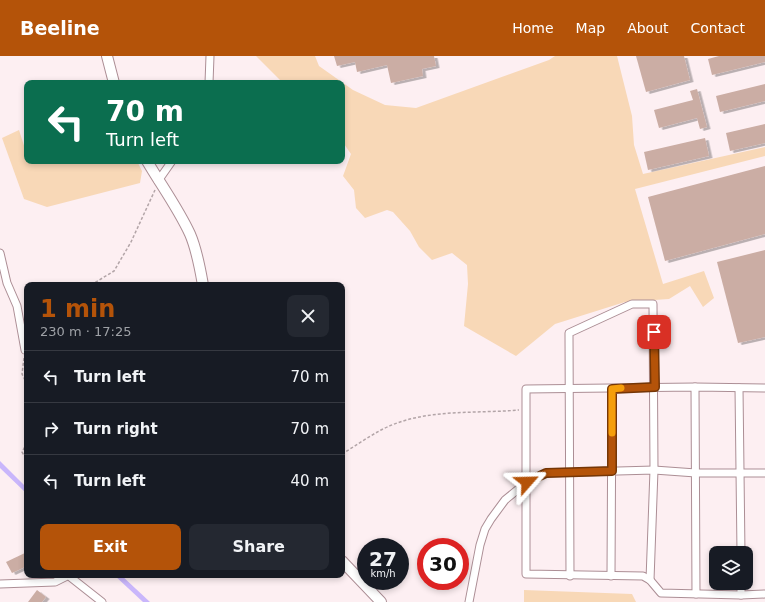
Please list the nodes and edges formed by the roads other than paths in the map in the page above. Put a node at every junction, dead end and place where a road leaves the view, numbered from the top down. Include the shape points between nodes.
1 (107, 56) edge
2 (210, 56) edge
3 (113, 80) edge
4 (209, 80) edge
5 (149, 164) edge
6 (170, 164) edge
7 (158, 181) junction
8 (0, 253) edge
9 (202, 282) edge
10 (24, 344) edge
11 (695, 386) junction
12 (655, 387) junction
13 (569, 388) junction
14 (739, 388) junction
15 (765, 388) edge
16 (612, 389) junction
17 (654, 470) junction
18 (612, 471) junction
19 (569, 472) junction
20 (696, 473) junction
21 (765, 473) edge
22 (740, 474) junction
23 (527, 482) junction
24 (741, 546) edge
25 (345, 564) edge
26 (570, 576) junction
27 (611, 576) junction
28 (64, 578) edge
29 (72, 578) edge
30 (650, 580) junction
31 (0, 584) edge
32 (741, 590) edge
33 (696, 594) junction
34 (765, 594) edge
35 (741, 595) junction
36 (102, 602) edge
37 (381, 602) edge
38 (469, 602) edge

1 - 3 main road
2 - 4 street
5 - 7 main road
6 - 7 street
7 - 9 main road via 180,214 190,235
8 - 10 street via 7,283 17,306
11 - 12 street
11 - 14 street
11 - 20 street
12 - 13 street via 653,304 632,304 569,333
12 - 16 street
12 - 17 street
13 - 16 street
13 - 19 street
13 - 23 street via 526,389
14 - 15 street
14 - 22 street
16 - 18 street
17 - 18 street
17 - 20 street
17 - 30 street
18 - 19 street
18 - 27 street
19 - 23 street via 546,473
19 - 26 street
20 - 22 street
20 - 33 street
21 - 22 street
22 - 24 street
23 - 26 street via 526,574
23 - 38 street via 505,500 485,529
25 - 37 main road
26 - 27 street
27 - 30 street via 643,576
28 - 31 street via 55,582
29 - 36 street
30 - 33 street via 661,593
32 - 35 street
33 - 35 street
34 - 35 street

